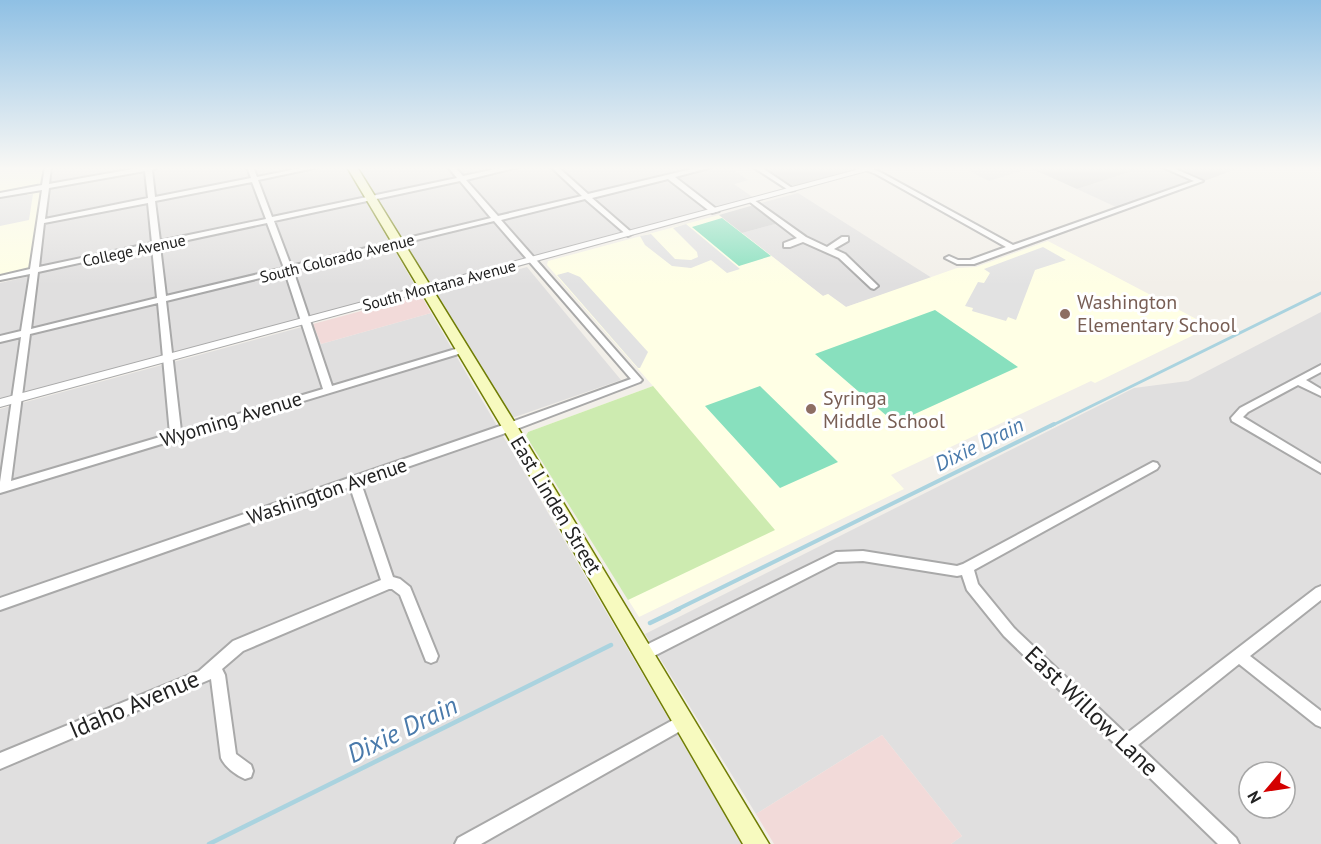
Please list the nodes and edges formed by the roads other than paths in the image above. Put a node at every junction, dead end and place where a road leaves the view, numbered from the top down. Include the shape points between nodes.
1 (42, 206) edge
2 (119, 206) edge
3 (152, 206) edge
4 (264, 206) edge
5 (332, 206) edge
6 (376, 206) edge
7 (484, 206) edge
8 (548, 206) edge
9 (597, 206) edge
10 (710, 206) edge
11 (733, 206) edge
12 (759, 206) edge
13 (938, 206) edge
14 (1129, 206) edge
15 (716, 211) junction
16 (495, 219) junction
17 (269, 220) junction
18 (40, 222) junction
19 (628, 234) junction
20 (803, 239) junction
21 (845, 239) dead end
22 (398, 243) junction
23 (156, 245) junction
24 (788, 245) dead end
25 (1013, 248) junction
26 (829, 249) junction
27 (949, 258) dead end
28 (534, 260) junction
29 (288, 269) junction
30 (34, 271) junction
31 (0, 278) edge
32 (874, 286) dead end
33 (426, 289) junction
34 (162, 300) junction
35 (306, 321) junction
36 (26, 333) junction
37 (0, 339) edge
38 (462, 350) junction
39 (168, 358) junction
40 (1321, 368) edge
41 (1299, 381) junction
42 (328, 390) junction
43 (1321, 393) edge
44 (17, 399) junction
45 (0, 404) edge
46 (510, 427) junction
47 (176, 436) junction
48 (1153, 466) dead end
49 (1321, 469) edge
50 (354, 481) junction
51 (2, 488) edge
52 (967, 568) junction
53 (391, 584) junction
54 (1321, 592) edge
55 (0, 604) edge
56 (645, 653) junction
57 (431, 656) dead end
58 (1240, 656) junction
59 (213, 670) junction
60 (1321, 720) edge
61 (684, 721) junction
62 (1126, 744) junction
63 (0, 761) edge
64 (245, 771) dead end
65 (464, 844) edge
66 (757, 844) edge
67 (1230, 844) edge

1 - 18 street
2 - 18 street
3 - 23 street
4 - 17 street
5 - 17 street, College Avenue
6 - 22 main road, East Linden Street
7 - 16 street
8 - 16 street, South Colorado Avenue
9 - 19 street
10 - 15 street
11 - 15 street, South Montana Avenue
12 - 20 street
13 - 25 street
14 - 25 street
15 - 19 street, South Montana Avenue
16 - 22 street, South Colorado Avenue
16 - 28 street
17 - 23 street, College Avenue
17 - 29 street
18 - 30 street
19 - 28 street, South Montana Avenue
20 - 24 street
20 - 26 street
21 - 26 street
22 - 29 street, South Colorado Avenue
22 - 33 main road, East Linden Street
23 - 30 street, College Avenue
23 - 34 street
25 - 27 street via 971,262
26 - 32 street
28 - 33 street, South Montana Avenue
28 - 46 street, Washington Avenue via 637,380
29 - 34 street, South Colorado Avenue
29 - 35 street
30 - 31 street, College Avenue
30 - 36 street
33 - 35 street, South Montana Avenue
33 - 38 main road, East Linden Street
34 - 36 street, South Colorado Avenue
34 - 39 street
35 - 39 street, South Montana Avenue
35 - 42 street
36 - 37 street, South Colorado Avenue
36 - 44 street
38 - 42 street, Wyoming Avenue
38 - 46 main road, East Linden Street
39 - 44 street, South Montana Avenue
39 - 47 street
40 - 41 street
41 - 43 street
41 - 49 street via 1236,418
42 - 47 street, Wyoming Avenue
44 - 45 street, South Montana Avenue
44 - 51 street
46 - 50 street, Washington Avenue
46 - 56 main road, East Linden Street
47 - 51 street, Wyoming Avenue
48 - 52 street
50 - 53 street
50 - 55 street, Washington Avenue
52 - 56 street via 957,571 863,556 836,557
52 - 62 street, East Willow Lane via 972,586 1009,632
53 - 57 street via 405,591
53 - 59 street, Idaho Avenue via 238,646
54 - 58 street
56 - 61 main road, East Linden Street
58 - 60 street
58 - 62 street
59 - 63 street, Idaho Avenue
59 - 64 street via 218,675 229,758
61 - 65 street
61 - 66 main road, East Linden Street
62 - 67 street, East Willow Lane

